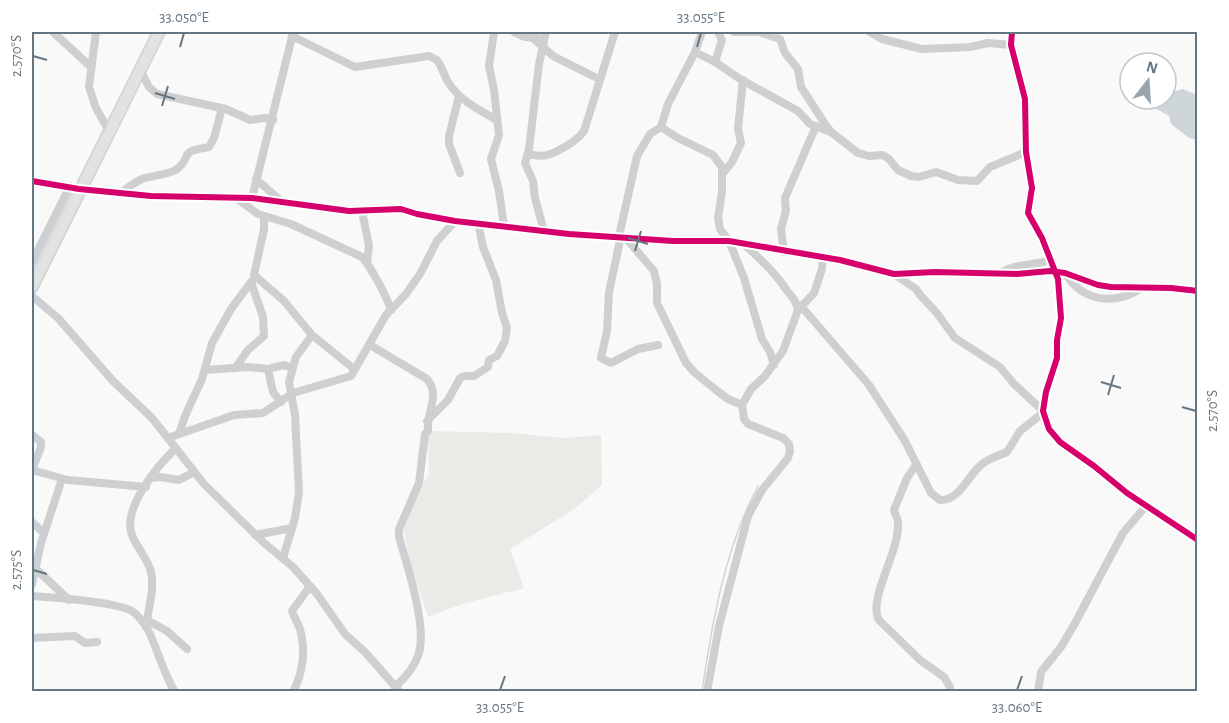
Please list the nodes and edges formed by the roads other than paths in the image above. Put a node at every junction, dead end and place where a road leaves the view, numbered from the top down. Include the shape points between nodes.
1 (53, 32) edge
2 (96, 32) edge
3 (159, 32) edge
4 (494, 32) edge
5 (514, 32) edge
6 (615, 32) edge
7 (702, 32) edge
8 (718, 32) edge
9 (734, 32) edge
10 (870, 32) edge
11 (1012, 32) edge
12 (293, 34) edge
13 (544, 38) edge
14 (1011, 45) junction
15 (695, 52) junction
16 (715, 62) junction
17 (92, 67) junction
18 (140, 70) junction
19 (599, 79) junction
20 (743, 80) junction
21 (459, 96) junction
22 (222, 108) junction
23 (273, 120) junction
24 (497, 120) junction
25 (816, 126) junction
26 (661, 127) junction
27 (109, 131) junction
28 (831, 132) junction
29 (1026, 152) junction
30 (528, 154) junction
31 (724, 172) junction
32 (460, 173) dead end
33 (32, 174) edge
34 (256, 179) junction
35 (32, 181) edge
36 (51, 183) junction
37 (75, 187) junction
38 (121, 193) junction
39 (236, 198) junction
40 (252, 198) junction
41 (283, 202) junction
42 (362, 211) junction
43 (264, 216) junction
44 (436, 218) junction
45 (455, 220) junction
46 (478, 223) junction
47 (504, 226) junction
48 (544, 231) junction
49 (443, 233) junction
50 (622, 236) junction
51 (729, 241) junction
52 (745, 246) junction
53 (784, 252) junction
54 (823, 258) junction
55 (1051, 260) junction
56 (32, 262) edge
57 (367, 263) junction
58 (1060, 272) junction
59 (894, 274) junction
60 (999, 274) junction
61 (253, 280) junction
62 (32, 287) edge
63 (1141, 289) junction
64 (1197, 291) edge
65 (32, 296) edge
66 (800, 308) junction
67 (391, 310) junction
68 (312, 335) junction
69 (370, 345) junction
70 (658, 345) dead end
71 (774, 365) junction
72 (237, 367) junction
73 (292, 368) junction
74 (268, 369) junction
75 (354, 369) junction
76 (205, 370) junction
77 (293, 393) junction
78 (279, 403) junction
79 (742, 405) junction
80 (1044, 411) junction
81 (295, 415) junction
82 (427, 421) junction
83 (179, 434) junction
84 (32, 435) edge
85 (168, 438) junction
86 (176, 448) junction
87 (916, 465) junction
88 (32, 470) edge
89 (194, 472) junction
90 (62, 479) junction
91 (148, 482) junction
92 (1146, 506) junction
93 (50, 518) junction
94 (33, 523) edge
95 (292, 528) junction
96 (44, 533) junction
97 (255, 535) junction
98 (1197, 540) edge
99 (283, 558) junction
100 (36, 568) junction
101 (32, 584) edge
102 (310, 586) junction
103 (32, 596) edge
104 (69, 600) junction
105 (147, 623) junction
106 (32, 638) edge
107 (97, 642) dead end
108 (188, 649) dead end
109 (397, 689) edge
110 (175, 692) edge
111 (293, 692) edge
112 (707, 692) edge
113 (950, 692) edge
114 (1038, 692) edge

1 - 17 street
2 - 17 street
3 - 18 main road
4 - 24 street via 489,66
5 - 13 street
6 - 19 street
7 - 15 street
8 - 16 street via 722,40
9 - 28 street via 759,32 780,39 798,69 801,87
10 - 14 street via 922,49 988,43
11 - 14 street
12 - 21 street via 355,67 429,56 437,60
12 - 23 street
13 - 19 street via 553,56
13 - 30 street
14 - 29 street via 1025,99
15 - 16 street
15 - 26 street via 668,104
16 - 20 street
17 - 27 street via 91,96
18 - 22 street via 157,94
18 - 27 main road
19 - 30 street via 588,121 579,138 546,156
20 - 25 street via 798,111
20 - 31 street via 738,129 741,142
21 - 24 street
21 - 32 street via 449,144
22 - 23 street via 250,120
22 - 38 street via 209,147 192,150 179,168 139,180
23 - 34 street
24 - 47 street via 499,135 491,159
25 - 28 street
25 - 53 street via 785,198 781,229
26 - 31 street via 713,155
26 - 50 street via 650,134 638,156
27 - 37 main road
28 - 29 street via 858,153 883,155 903,172 919,177 936,172 958,180 977,181 990,167
29 - 55 street via 1032,188 1028,213
30 - 48 street via 525,163
31 - 51 street via 718,218
33 - 36 street
34 - 40 street
34 - 41 street
35 - 36 street
36 - 37 street
37 - 38 street
37 - 56 street
37 - 62 main road
38 - 39 street
39 - 40 street
39 - 43 street
40 - 41 street
41 - 42 street
42 - 44 street via 401,209
42 - 57 street via 369,246
43 - 57 street via 308,231
43 - 61 street
44 - 45 street
44 - 49 street
45 - 46 street
45 - 49 street
46 - 47 street
46 - 82 street via 508,333 501,352 489,360 488,367 474,376 460,378 448,400
47 - 48 street
48 - 50 street
49 - 67 street via 413,284
50 - 51 street
50 - 70 street via 609,292 601,358 611,363 638,349
50 - 79 street via 654,271 657,303 686,363 716,390
51 - 52 street
51 - 71 street
52 - 53 street
52 - 66 street via 773,270
53 - 54 street
54 - 59 street
54 - 66 street via 814,293
55 - 58 street
55 - 60 street via 1009,267
57 - 67 street
58 - 60 street
58 - 63 street via 1098,285
58 - 63 street via 1075,287 1103,299 1123,298
58 - 80 street via 1058,354
59 - 60 street
59 - 80 street via 916,289 955,339 1000,367
61 - 68 street via 284,301
61 - 72 street via 264,336
61 - 76 street via 212,343
63 - 64 street
65 - 85 street via 58,318
66 - 71 street
66 - 87 street via 870,385
67 - 69 street
68 - 73 street
68 - 75 street
69 - 75 street
69 - 82 street via 433,386
71 - 79 street
72 - 74 street
72 - 76 street
73 - 74 street via 284,365
73 - 77 street via 289,382
74 - 78 street
75 - 77 street via 348,378
76 - 83 street
77 - 78 street
77 - 81 street
78 - 81 street
78 - 83 street via 263,413 234,415
79 - 112 street via 748,424 783,438 790,451 748,516 719,626
80 - 87 street via 1020,431 1007,452 979,467 947,500 935,498
80 - 92 street via 1049,429 1060,442
81 - 95 street via 299,492
82 - 109 street via 419,483 402,519 399,537 416,601 420,650
83 - 85 street
84 - 88 street via 41,442
85 - 86 street
86 - 89 street
86 - 91 street
87 - 113 street via 894,510 897,539 878,595 876,614 920,660 945,677
88 - 90 street
89 - 91 street via 178,480 160,477
89 - 97 street
90 - 91 street
90 - 93 street
91 - 105 street via 132,511 129,526 152,574
92 - 98 street
92 - 114 street via 1123,533 1086,605 1041,672
93 - 94 street
93 - 96 street
94 - 96 street
95 - 97 street
95 - 99 street
96 - 100 street
97 - 99 street
99 - 102 street
100 - 101 street
100 - 104 street
102 - 109 street via 345,634
102 - 111 street via 292,611 300,630 303,658
103 - 104 street
104 - 105 street via 126,608
105 - 108 street via 167,631
105 - 110 street
106 - 107 street via 69,636 87,643

